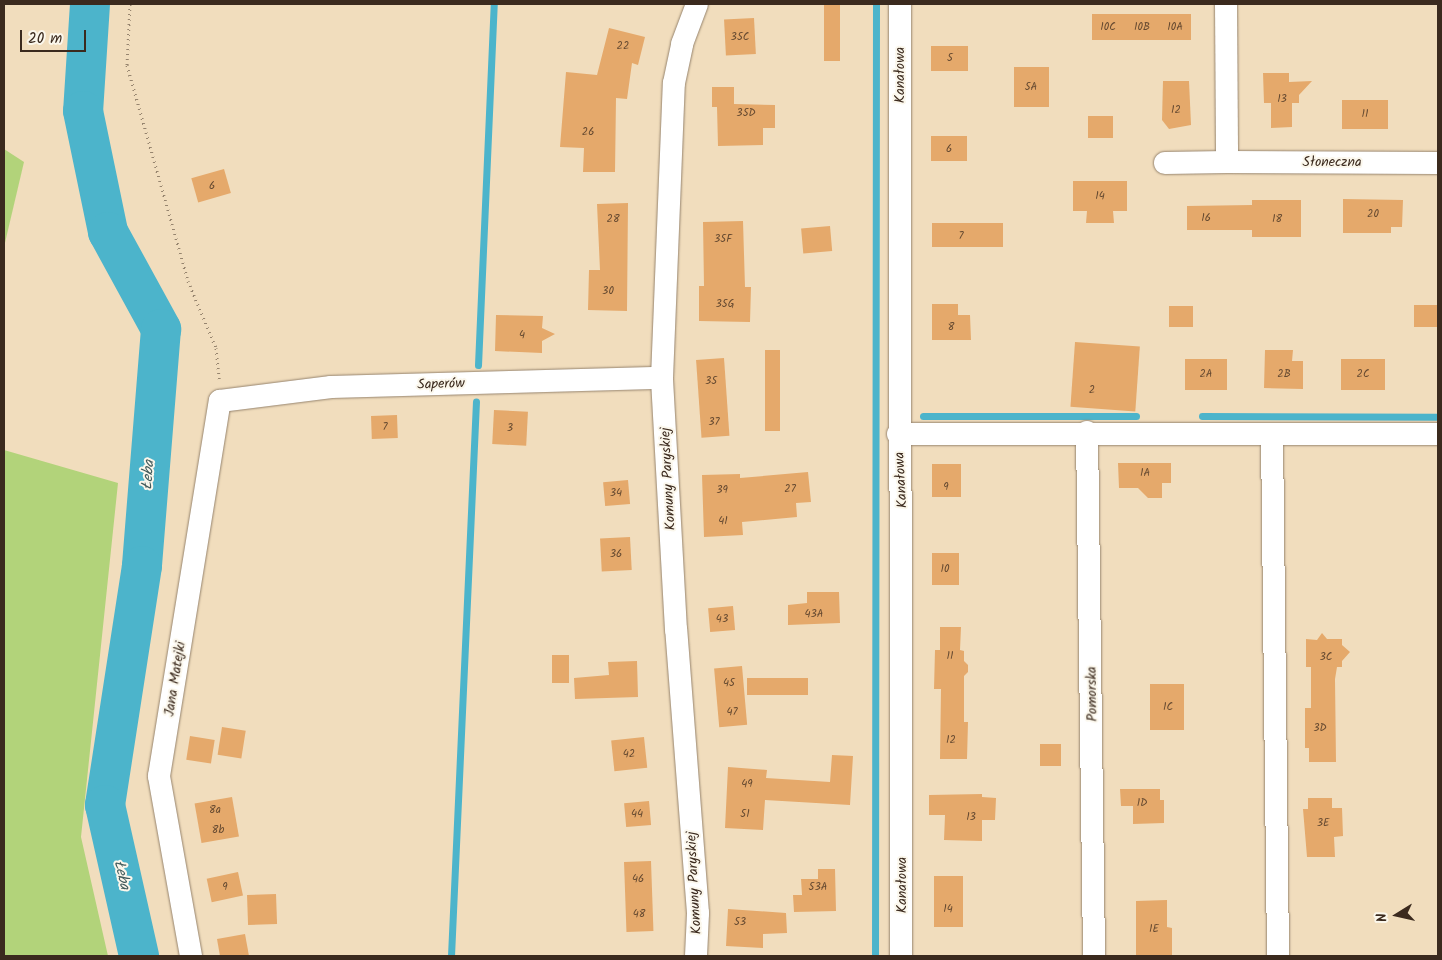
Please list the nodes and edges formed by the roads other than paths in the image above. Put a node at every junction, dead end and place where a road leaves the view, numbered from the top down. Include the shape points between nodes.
1 (697, 4) edge
2 (900, 4) edge
3 (1226, 4) edge
4 (1227, 162) junction
5 (1165, 163) dead end
6 (1438, 163) edge
7 (662, 378) junction
8 (220, 401) joint
9 (1087, 432) junction
10 (898, 434) junction
11 (1272, 434) junction
12 (1438, 434) edge
13 (191, 956) edge
14 (696, 956) edge
15 (902, 956) edge
16 (1094, 956) edge
17 (1278, 956) edge

1 - 7 street, Komuny Paryskiej via 682,44 674,83
2 - 10 street, Kanałowa
3 - 4 street
4 - 5 street, Słoneczna
4 - 6 street, Słoneczna
7 - 8 street, Saperów via 331,387
7 - 14 street, Komuny Paryskiej via 676,630 698,913
8 - 13 street, Jana Matejki via 159,776
9 - 10 street
9 - 11 street
9 - 16 street, Pomorska
10 - 15 street, Kanałowa via 902,507
11 - 12 street
11 - 17 street

